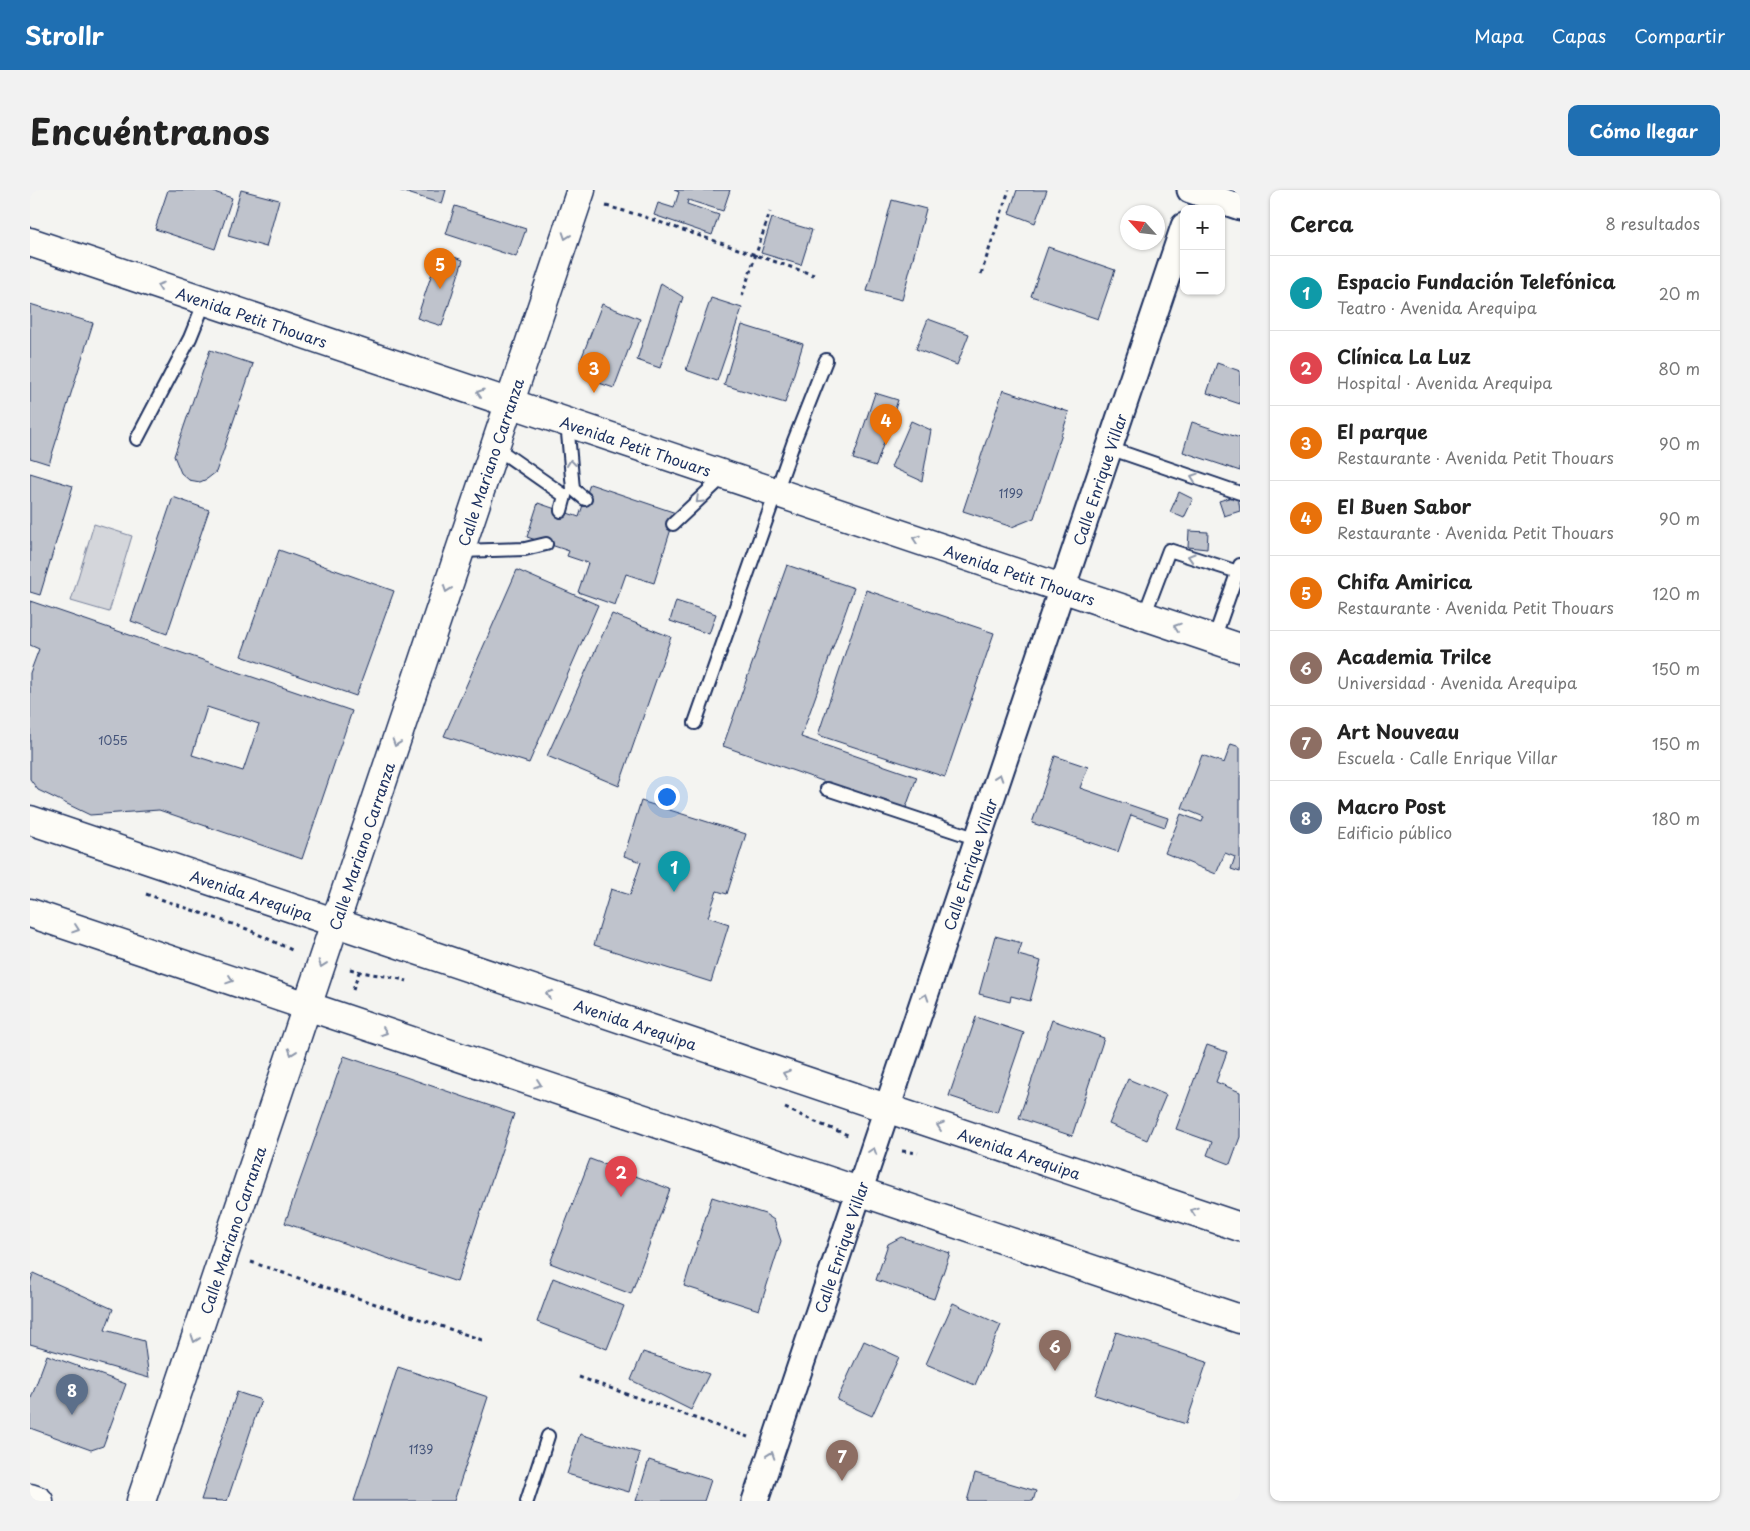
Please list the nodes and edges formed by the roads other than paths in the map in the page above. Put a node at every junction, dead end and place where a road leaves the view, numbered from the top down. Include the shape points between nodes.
1 (580, 194) edge
2 (1192, 195) edge
3 (1240, 207) edge
4 (1180, 238) edge
5 (30, 242) edge
6 (204, 301) junction
7 (826, 360) dead end
8 (510, 403) junction
9 (566, 422) junction
10 (137, 439) dead end
11 (495, 447) junction
12 (1109, 448) junction
13 (725, 475) junction
14 (569, 492) junction
15 (776, 492) junction
16 (1240, 493) edge
17 (586, 498) dead end
18 (561, 511) dead end
19 (673, 524) dead end
20 (546, 544) dead end
21 (460, 551) junction
22 (1239, 568) edge
23 (1062, 588) junction
24 (1144, 616) junction
25 (1214, 639) junction
26 (1240, 648) edge
27 (695, 723) dead end
28 (828, 789) dead end
29 (30, 820) edge
30 (978, 839) junction
31 (30, 913) edge
32 (335, 922) junction
33 (307, 1006) junction
34 (888, 1108) junction
35 (860, 1192) junction
36 (1240, 1227) edge
37 (1240, 1319) edge
38 (548, 1436) dead end
39 (30, 1498) edge
40 (39, 1501) edge
41 (141, 1501) edge
42 (527, 1501) edge
43 (755, 1501) edge

1 -> 8 main road, Calle Mariano Carranza
2 - 3 street
4 - 12 street, Calle Enrique Villar
6 -> 5 main road, Avenida Petit Thouars
8 -> 6 main road, Avenida Petit Thouars
6 - 10 lane via 190,338
7 - 15 lane
8 - 9 main road, Avenida Petit Thouars
8 - 11 main road, Calle Mariano Carranza
9 - 13 main road, Avenida Petit Thouars
14 -> 9 lane
11 - 14 lane
11 - 21 main road, Calle Mariano Carranza
16 -> 12 lane
12 - 23 street, Calle Enrique Villar
13 - 15 main road, Avenida Petit Thouars
13 -> 19 lane
14 - 17 lane
14 - 18 lane
23 -> 15 main road, Avenida Petit Thouars
15 - 27 lane
20 - 21 lane via 525,549
21 -> 32 main road, Calle Mariano Carranza
22 -> 24 lane via 1169,550
22 - 25 lane
23 - 24 main road, Avenida Petit Thouars
30 -> 23 street, Calle Enrique Villar
25 -> 24 main road, Avenida Petit Thouars
25 - 26 main road, Avenida Petit Thouars
28 - 30 lane
29 - 32 main road, Avenida Arequipa
34 -> 30 street, Calle Enrique Villar
31 -> 33 main road
32 -> 33 main road, Calle Mariano Carranza
34 -> 32 main road, Avenida Arequipa
33 -> 35 main road
33 -> 41 main road, Calle Mariano Carranza
35 -> 34 street, Calle Enrique Villar
36 -> 34 main road, Avenida Arequipa
35 - 37 main road
43 -> 35 street, Calle Enrique Villar
38 - 42 lane
39 - 40 main road

